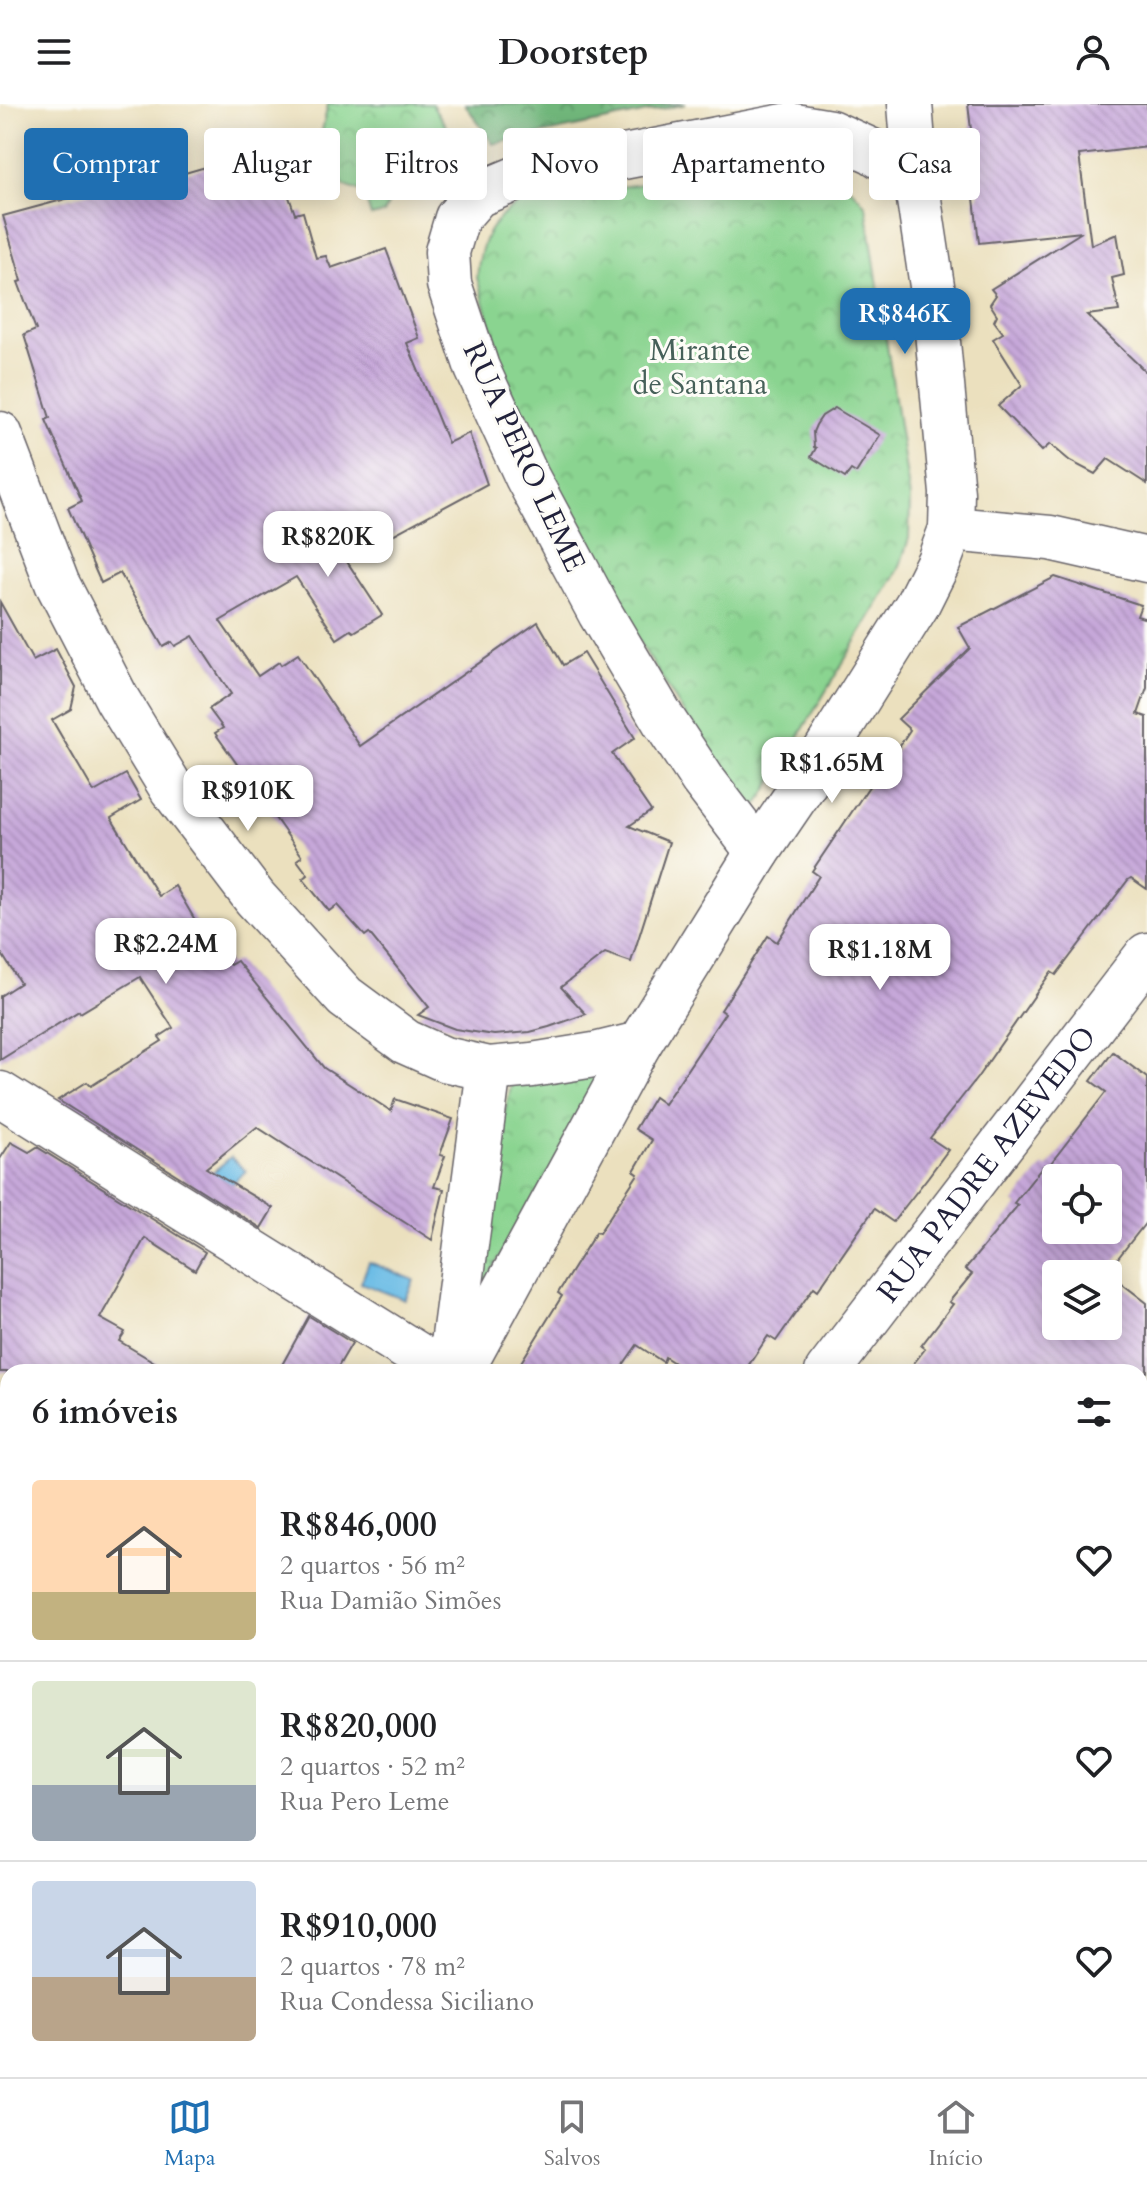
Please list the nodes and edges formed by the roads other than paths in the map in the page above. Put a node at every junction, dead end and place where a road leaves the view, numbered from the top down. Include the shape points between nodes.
1 (910, 104) edge
2 (912, 128) edge
3 (869, 150) edge
4 (919, 200) edge
5 (0, 434) edge
6 (951, 529) junction
7 (1147, 560) edge
8 (758, 852) junction
9 (1147, 955) edge
10 (639, 1044) junction
11 (489, 1069) junction
12 (0, 1094) edge
13 (434, 1364) edge
14 (450, 1364) edge
15 (459, 1364) edge
16 (833, 1364) edge

1 - 2 street
3 - 8 street, RUA PERO LEME via 830,132 789,125 520,177 477,195 457,218 447,252 449,284 477,368 527,477 664,721
4 - 6 street via 934,299
5 - 11 street via 57,583 117,699 172,789 255,898 345,997 406,1042 444,1059
6 - 7 street via 1050,538
6 - 8 street via 917,605
8 - 10 street
9 - 16 street, RUA PADRE AZEVEDO
10 - 11 street
10 - 15 street via 471,1353
11 - 14 street
12 - 13 street

